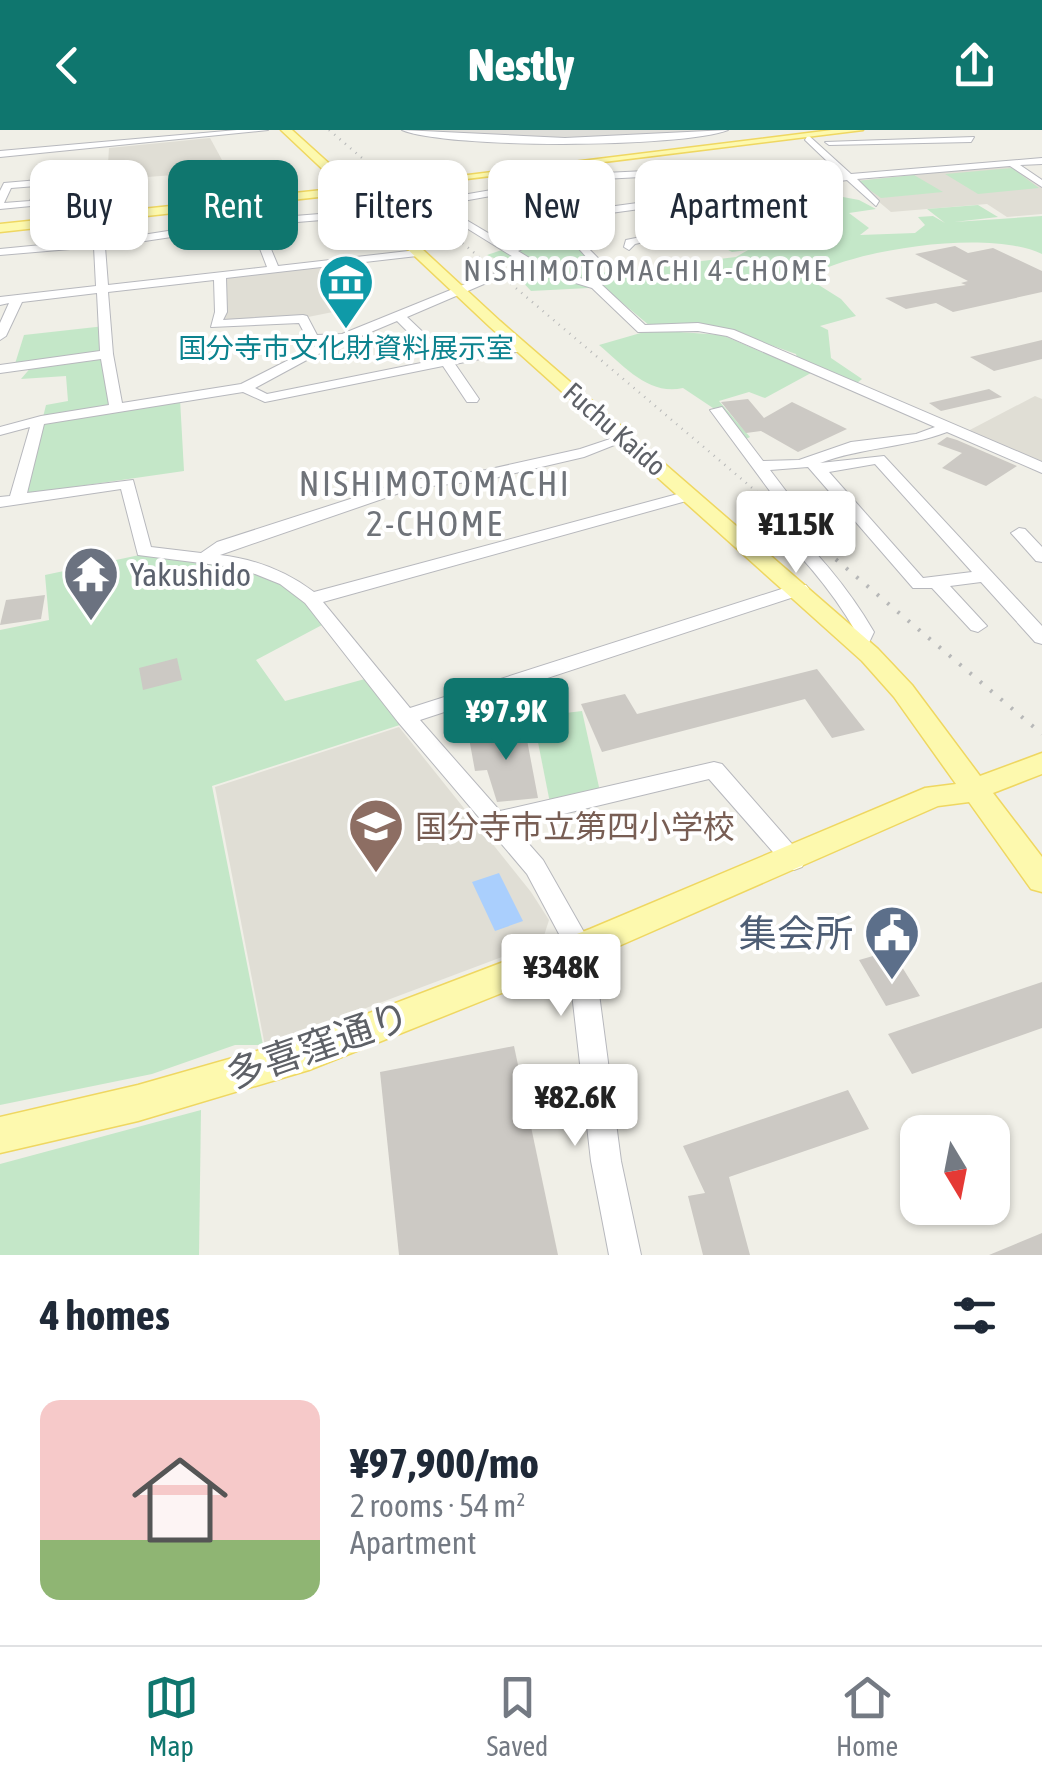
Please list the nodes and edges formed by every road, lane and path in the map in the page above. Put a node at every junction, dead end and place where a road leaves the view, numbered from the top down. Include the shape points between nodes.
1 (264, 130) edge
2 (286, 130) edge
3 (406, 130) edge
4 (724, 130) edge
5 (836, 130) edge
6 (855, 134) edge
7 (808, 137) junction
8 (927, 137) edge
9 (970, 139) dead end
10 (551, 140) junction
11 (617, 140) junction
12 (911, 140) junction
13 (884, 141) junction
14 (830, 142) dead end
15 (738, 146) junction
16 (895, 151) dead end
17 (866, 152) dead end
18 (924, 152) dead end
19 (940, 153) dead end
20 (0, 154) edge
21 (516, 154) dead end
22 (633, 158) junction
23 (106, 160) joint
24 (612, 160) edge
25 (749, 160) edge
26 (832, 160) edge
27 (1042, 161) edge
28 (318, 163) edge
29 (1012, 164) junction
30 (843, 170) edge
31 (488, 173) edge
32 (850, 177) junction
33 (843, 178) edge
34 (488, 181) edge
35 (1039, 181) edge
36 (615, 183) edge
37 (30, 184) edge
38 (318, 192) tunnel mouth
39 (318, 192) tunnel mouth
40 (635, 200) edge
41 (876, 203) dead end
42 (0, 204) edge
43 (30, 204) edge
44 (148, 210) edge
45 (148, 210) edge
46 (29, 222) joint
47 (30, 223) edge
48 (30, 224) edge
49 (1, 227) edge
50 (468, 227) edge
51 (30, 250) edge
52 (100, 250) edge
53 (267, 250) edge
54 (416, 250) edge
55 (515, 250) edge
56 (586, 250) edge
57 (637, 250) edge
58 (0, 252) edge
59 (418, 252) junction
60 (642, 252) dead end
61 (509, 254) junction
62 (274, 267) junction
63 (220, 275) junction
64 (494, 276) tunnel mouth
65 (596, 286) junction
66 (460, 292) junction
67 (101, 293) junction
68 (17, 300) junction
69 (0, 301) edge
70 (401, 318) junction
71 (672, 318) dead end
72 (357, 335) junction
73 (0, 336) edge
74 (521, 347) junction
75 (767, 351) junction
76 (107, 354) junction
77 (448, 364) junction
78 (0, 369) edge
79 (245, 388) junction
80 (472, 399) dead end
81 (116, 408) junction
82 (717, 410) dead end
83 (38, 425) junction
84 (946, 428) junction
85 (0, 431) edge
86 (625, 438) junction
87 (760, 466) junction
88 (814, 466) junction
89 (1042, 468) edge
90 (781, 494) dead end
91 (692, 495) junction
92 (9, 499) edge
93 (760, 507) dead end
94 (1042, 530) edge
95 (1042, 556) edge
96 (205, 558) junction
97 (985, 576) junction
98 (936, 582) junction
99 (800, 589) junction
100 (311, 598) junction
101 (978, 626) dead end
102 (1042, 638) edge
103 (859, 644) junction
104 (405, 717) junction
105 (1042, 763) edge
106 (968, 792) junction
107 (496, 821) junction
108 (794, 860) junction
109 (1042, 880) edge
110 (580, 948) junction
111 (0, 1134) edge
112 (625, 1255) edge

1 - 23 street
2 - 28 main road, Fuchu Kaido
3 - 10 street via 478,141
4 - 11 street
5 - 7 main road
6 - 7 main road
6 - 13 street
6 - 14 street
6 - 17 street
7 - 15 main road
7 - 15 main road
7 - 26 street
8 - 9 street
8 - 12 street
8 - 19 street
10 - 11 street
10 - 21 street via 554,152
11 - 22 street
12 - 13 street
12 - 18 street
13 - 16 street
15 - 22 main road
15 - 25 street
20 - 23 street
22 - 24 main road
27 - 29 street
29 - 32 street
29 - 35 street
30 - 32 street
31 - 34 main road via 411,181
32 - 33 street
32 - 41 street
36 - 40 street
37 - 42 street via 7,185
38 - 44 main road
39 - 45 main road
42 - 43 street
46 - 47 main road
46 - 49 main road
48 - 49 main road
50 - 61 street
51 - 58 street
52 - 67 street
53 - 62 street
54 - 59 main road, Fuchu Kaido
55 - 61 street
56 - 65 street via 594,260
57 - 60 street
59 - 62 street
59 - 66 main road, Fuchu Kaido
61 - 65 street
62 - 63 street
63 - 67 street
63 - 72 street via 215,324 263,330 303,319 313,339
64 - 66 street
65 - 75 street via 642,328 717,330
66 - 70 street
66 - 74 main road, Fuchu Kaido
67 - 68 street
67 - 76 street
68 - 69 street
68 - 73 street
70 - 72 street
70 - 77 street
71 - 75 street via 742,330
72 - 79 street
74 - 77 street
74 - 86 main road, Fuchu Kaido
75 - 84 street
76 - 78 street
76 - 81 street
77 - 79 street via 261,399
77 - 80 street
79 - 81 street
81 - 83 street
82 - 87 street
83 - 85 street
83 - 92 street
84 - 88 street via 851,446
84 - 89 street
86 - 91 main road, Fuchu Kaido
86 - 96 street via 486,476 412,484 223,546
87 - 88 street
87 - 90 street
88 - 97 street via 879,459
88 - 98 street via 919,584
91 - 99 main road, Fuchu Kaido
91 - 100 street
92 - 96 street via 127,484 144,551
93 - 103 street via 848,600 865,632
94 - 95 street via 1019,533
96 - 100 street via 262,569
97 - 98 street
97 - 102 street
98 - 101 street
99 - 103 main road, Fuchu Kaido
99 - 104 street
100 - 104 street
103 - 106 main road, Fuchu Kaido via 903,692
104 - 107 street
105 - 106 main road, 多喜窪通り
106 - 108 main road, 多喜窪通り via 808,861
106 - 109 main road, Fuchu Kaido
107 - 108 street via 714,770
107 - 110 street via 534,867
108 - 110 main road, 多喜窪通り
110 - 111 main road, 多喜窪通り via 268,1067
110 - 112 street via 606,1161

